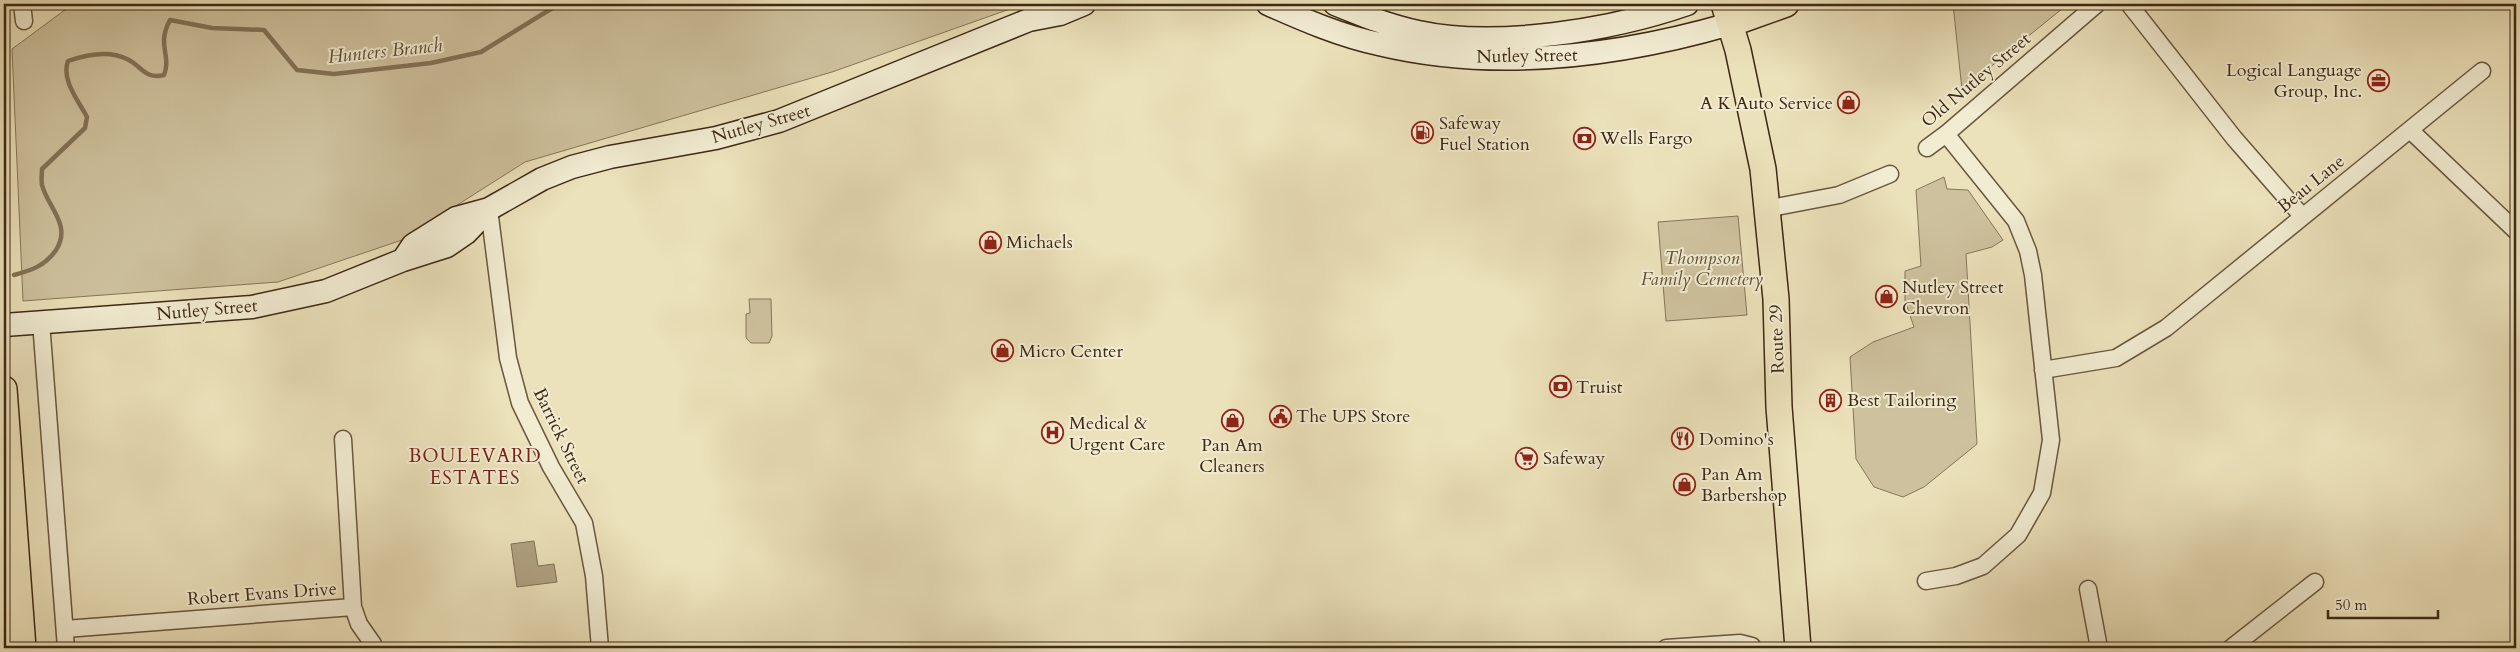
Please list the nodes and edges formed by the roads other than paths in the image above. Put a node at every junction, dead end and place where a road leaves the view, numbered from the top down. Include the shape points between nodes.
1 (22, 4) edge
2 (1051, 4) edge
3 (1084, 4) edge
4 (1268, 4) edge
5 (1335, 4) edge
6 (1687, 4) edge
7 (1786, 4) edge
8 (2097, 4) edge
9 (2128, 4) edge
10 (1727, 14) edge
11 (1029, 20) junction
12 (24, 21) dead end
13 (2482, 71) dead end
14 (2410, 130) junction
15 (1946, 134) junction
16 (1926, 148) dead end
17 (1890, 174) dead end
18 (489, 209) junction
19 (1766, 209) junction
20 (2302, 216) junction
21 (2516, 231) edge
22 (41, 322) junction
23 (4, 325) edge
24 (2043, 370) junction
25 (4, 389) edge
26 (343, 438) dead end
27 (1926, 581) dead end
28 (2315, 582) dead end
29 (2088, 589) dead end
30 (353, 607) junction
31 (65, 629) junction
32 (372, 644) dead end
33 (1753, 647) edge
34 (23, 648) edge
35 (66, 648) edge
36 (600, 648) edge
37 (1666, 648) edge
38 (1798, 648) edge
39 (2099, 648) edge
40 (2231, 648) edge

1 - 12 street
2 - 11 main road, Nutley Street
3 - 11 main road, Nutley Street via 1060,14
4 - 10 main road, Nutley Street via 1377,44 1438,56 1471,58 1534,59 1635,48
5 - 6 main road, Nutley Street via 1394,26 1476,38 1598,28
7 - 10 main road, Nutley Street
8 - 15 street, Old Nutley Street
9 - 20 street via 2234,138
10 - 19 main road, Route 29 via 1761,161
11 - 18 main road, Nutley Street via 779,121 716,138 572,167 542,179
13 - 14 street, Beau Lane
14 - 20 street, Beau Lane
14 - 21 street
15 - 16 street, Old Nutley Street
15 - 24 street via 2016,221 2033,275
17 - 19 street via 1839,195
18 - 22 main road, Nutley Street via 466,234 448,246 326,291 252,307
18 - 36 street, Barrick Street via 508,358 520,403 584,523 594,576
19 - 38 main road, Route 29 via 1776,300 1779,407
20 - 24 street, Beau Lane via 2166,328 2138,347 2116,358
22 - 23 main road, Nutley Street
22 - 31 street
24 - 27 street via 2051,440 2042,493 2018,535 1983,566 1956,576
25 - 34 main road
26 - 30 street, Robert Evans Drive
28 - 40 street
29 - 39 street
30 - 31 street, Robert Evans Drive
30 - 32 street
31 - 35 street
33 - 37 street via 1740,642

